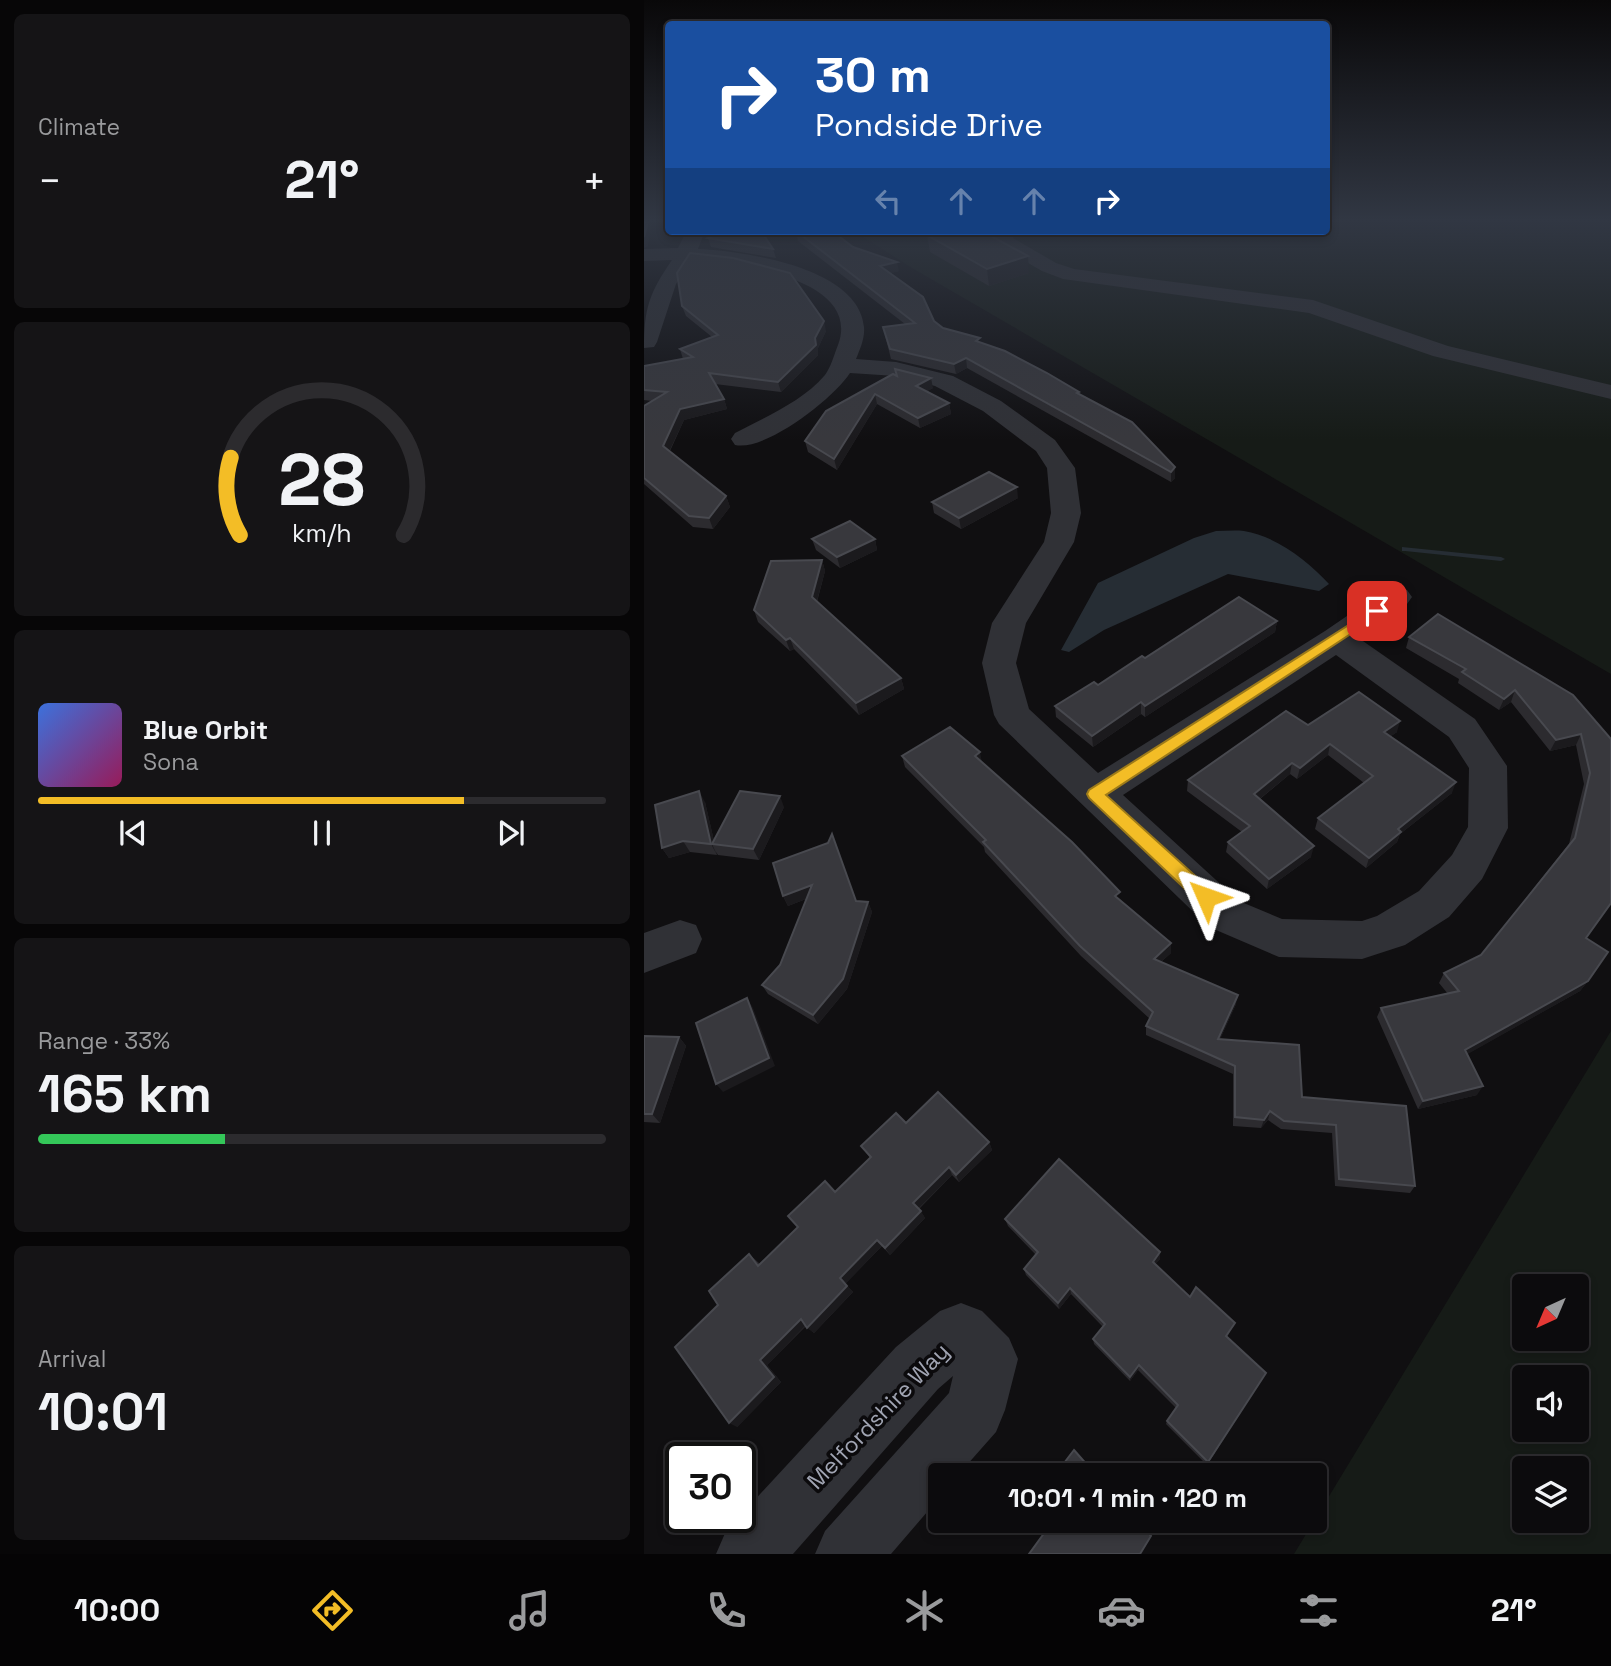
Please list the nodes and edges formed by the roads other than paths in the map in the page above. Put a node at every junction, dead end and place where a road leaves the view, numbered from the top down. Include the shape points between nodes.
1 (662, 295) edge
2 (833, 295) edge
3 (1218, 295) edge
4 (646, 342) dead end
5 (842, 365) junction
6 (1611, 392) edge
7 (744, 439) dead end
8 (1396, 597) dead end
9 (1337, 639) junction
10 (1095, 794) junction
11 (749, 1554) edge
12 (848, 1554) edge

1 - 4 street
2 - 5 street via 853,320 853,337
3 - 6 street via 1313,307 1441,351
5 - 7 street via 815,398
5 - 10 street via 896,369 944,381 992,406 1046,446 1061,468 1066,513 1059,542 1009,623 999,663 1012,715
8 - 9 street
9 - 10 street
9 - 10 street via 1462,729 1488,766 1488,828 1467,867 1434,904 1389,932 1362,940 1279,938 1224,914
11 - 12 street, Melfordshire Way via 917,1368 961,1332 988,1359 974,1410

